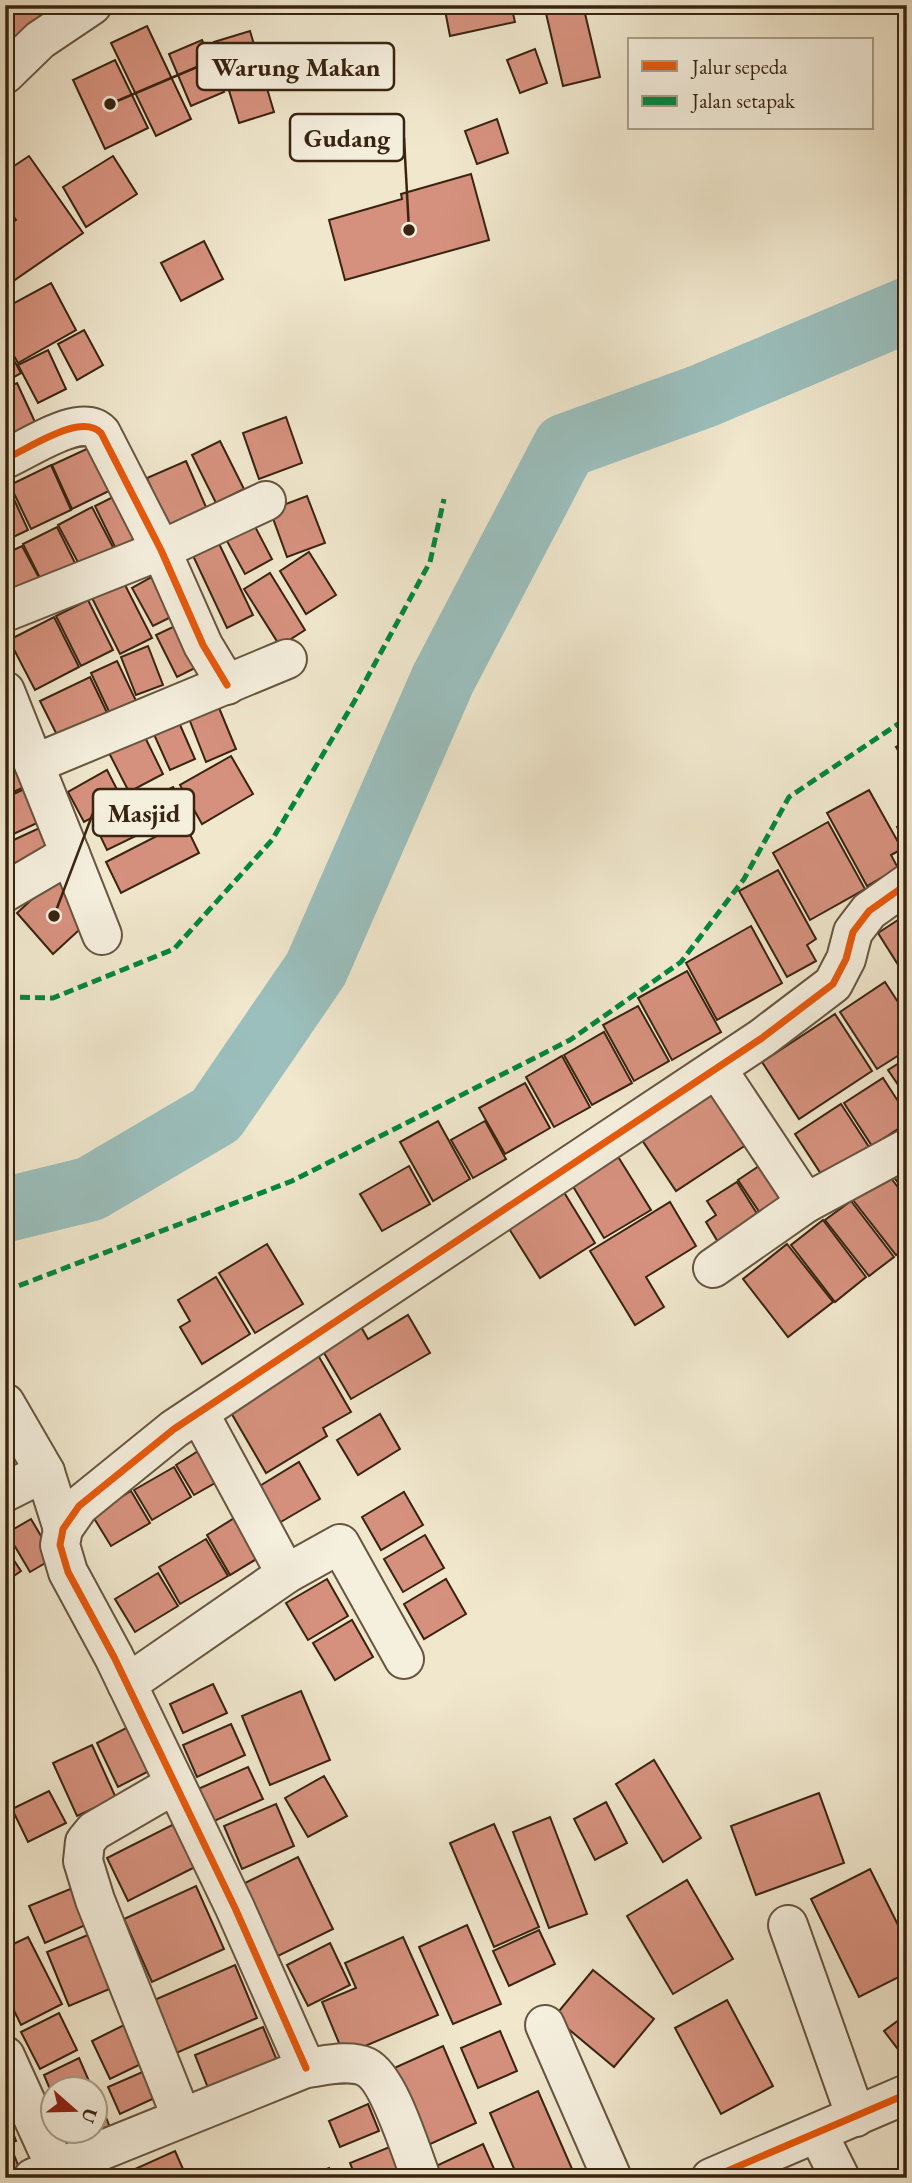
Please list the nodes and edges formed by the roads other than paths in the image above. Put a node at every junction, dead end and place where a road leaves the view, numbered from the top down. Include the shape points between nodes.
1 (92, 5) edge
2 (5, 74) edge
3 (5, 458) edge
4 (266, 501) dead end
5 (161, 551) junction
6 (5, 612) edge
7 (287, 659) dead end
8 (227, 685) junction
9 (5, 691) edge
10 (34, 764) junction
11 (70, 854) junction
12 (907, 884) edge
13 (5, 892) edge
14 (102, 935) dead end
15 (717, 1069) junction
16 (906, 1149) edge
17 (806, 1203) junction
18 (713, 1268) dead end
19 (5, 1403) edge
20 (199, 1413) junction
21 (45, 1472) junction
22 (5, 1492) edge
23 (63, 1529) junction
24 (286, 1574) junction
25 (404, 1659) dead end
26 (127, 1684) junction
27 (175, 1784) junction
28 (788, 1925) dead end
29 (545, 2025) dead end
30 (5, 2056) edge
31 (306, 2068) junction
32 (907, 2094) edge
33 (181, 2116) junction
34 (856, 2116) junction
35 (818, 2134) junction
36 (44, 2172) edge
37 (728, 2175) edge
38 (421, 2178) edge
39 (612, 2178) edge
40 (839, 2178) edge

1 - 2 street via 40,40
3 - 5 street via 78,424 95,427
4 - 5 street
5 - 6 street
5 - 8 street
7 - 8 street
8 - 10 street
9 - 10 street
10 - 11 street
11 - 13 street
11 - 14 street
12 - 15 street via 869,911 853,932 833,984
15 - 17 street
15 - 20 street
16 - 17 street
17 - 18 street
19 - 21 street
20 - 23 street via 103,1485 79,1506
20 - 24 street
21 - 22 street
21 - 23 street
23 - 26 street via 60,1545 68,1572
24 - 25 street via 340,1544
24 - 26 street
26 - 27 street
27 - 31 street
27 - 33 street via 94,1831 85,1842 83,1861
28 - 34 street
29 - 39 street
30 - 36 street
31 - 33 street
31 - 38 street via 349,2063 366,2067 381,2078
32 - 34 street
33 - 36 street
34 - 35 street
35 - 37 street
35 - 40 street

